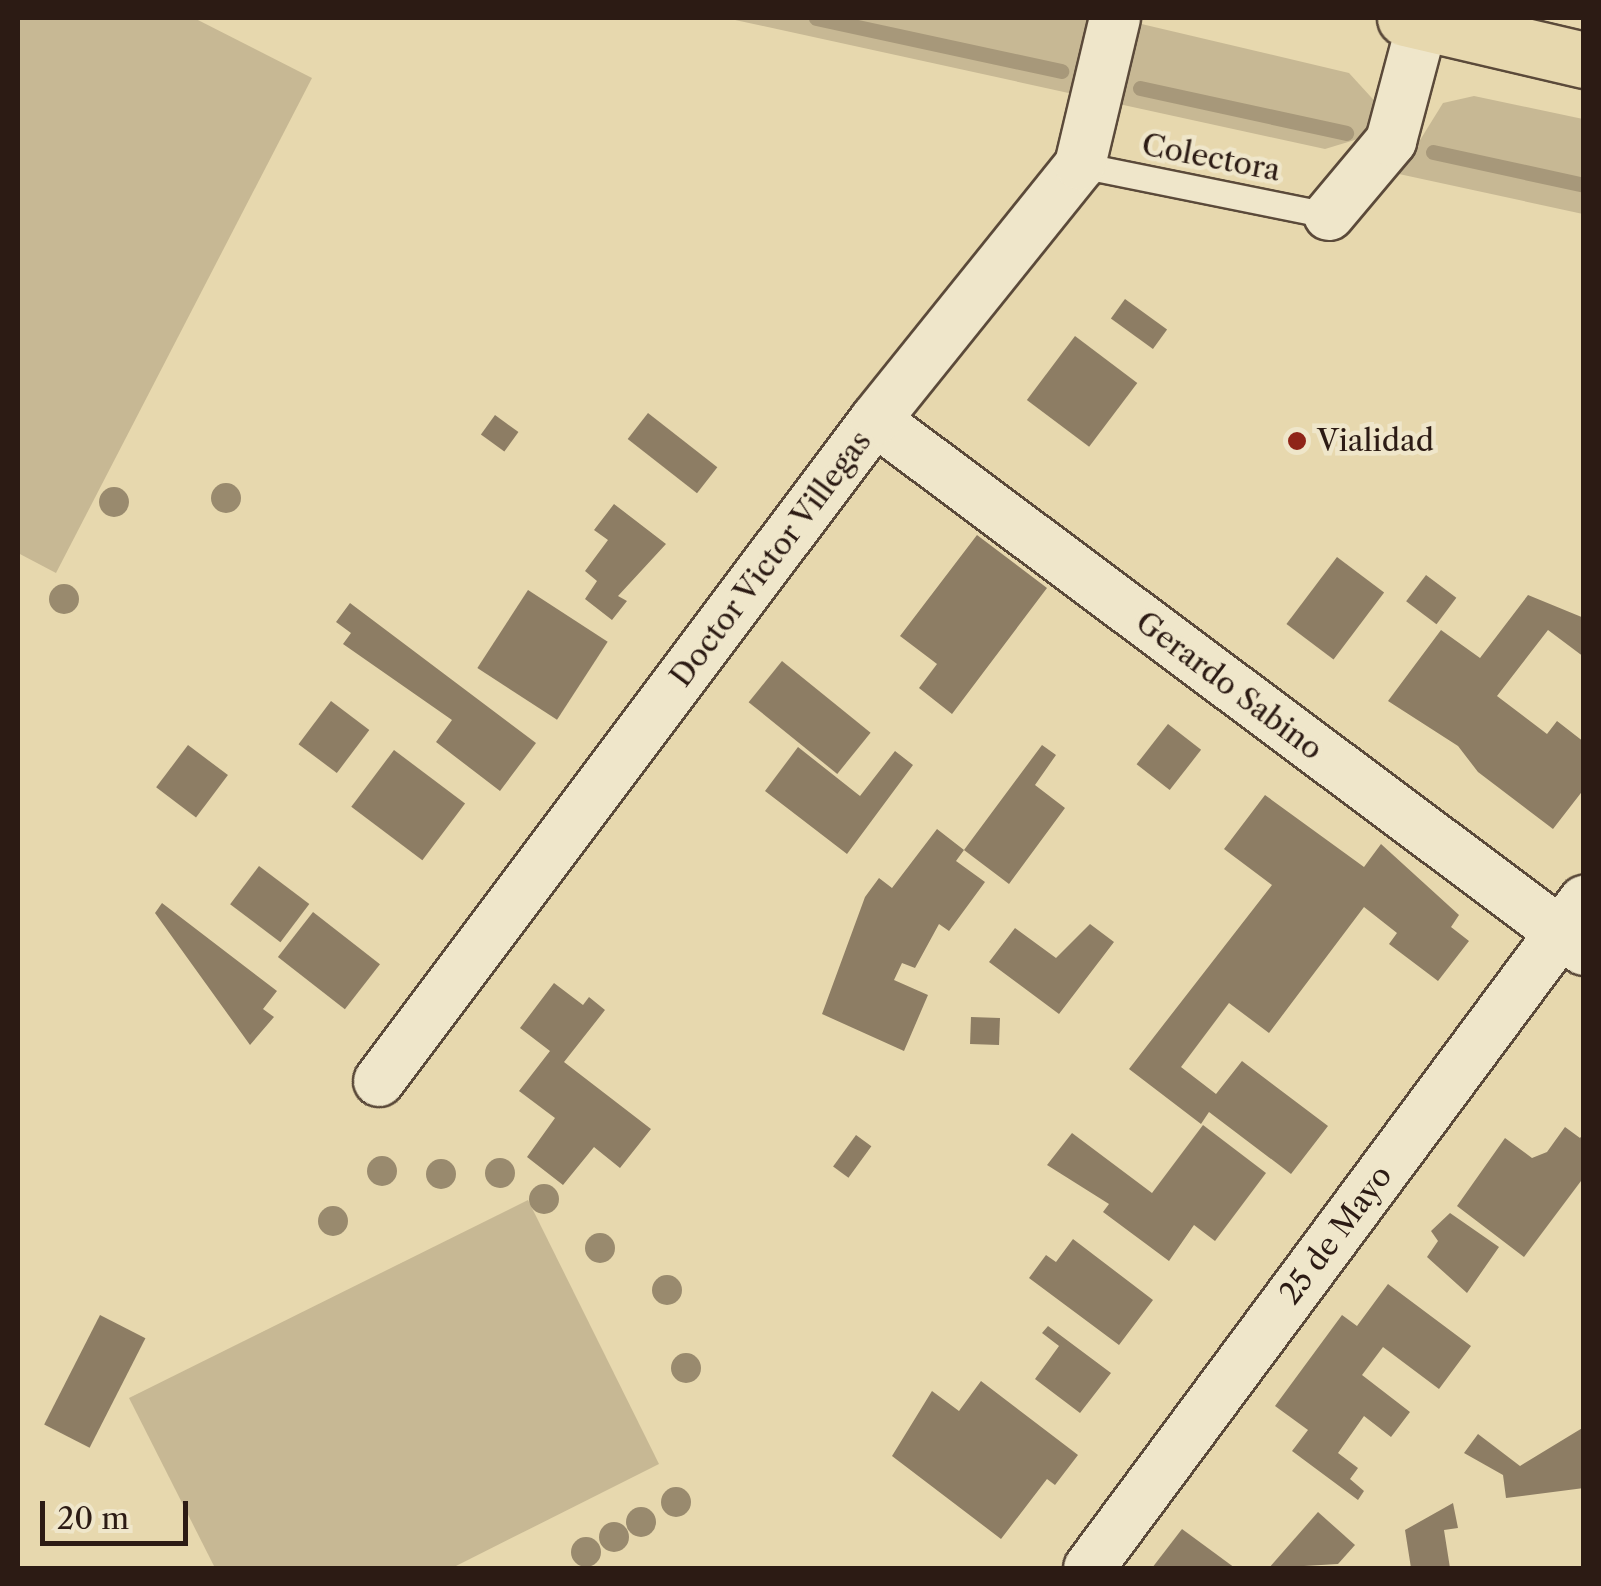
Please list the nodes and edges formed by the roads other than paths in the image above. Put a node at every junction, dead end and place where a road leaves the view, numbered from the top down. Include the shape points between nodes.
1 (1115, 18) edge
2 (1414, 20) edge
3 (1584, 60) edge
4 (1080, 165) junction
5 (1329, 215) joint
6 (875, 420) junction
7 (1576, 928) edge
8 (380, 1080) dead end
9 (1089, 1568) edge

1 - 4 street, Doctor Victor Villegas
2 - 3 main road
2 - 5 street via 1391,142
4 - 5 lane, Colectora
4 - 6 street, Doctor Victor Villegas
6 - 7 street, Gerardo Sabino
6 - 8 street, Doctor Victor Villegas
7 - 9 street, 25 de Mayo

